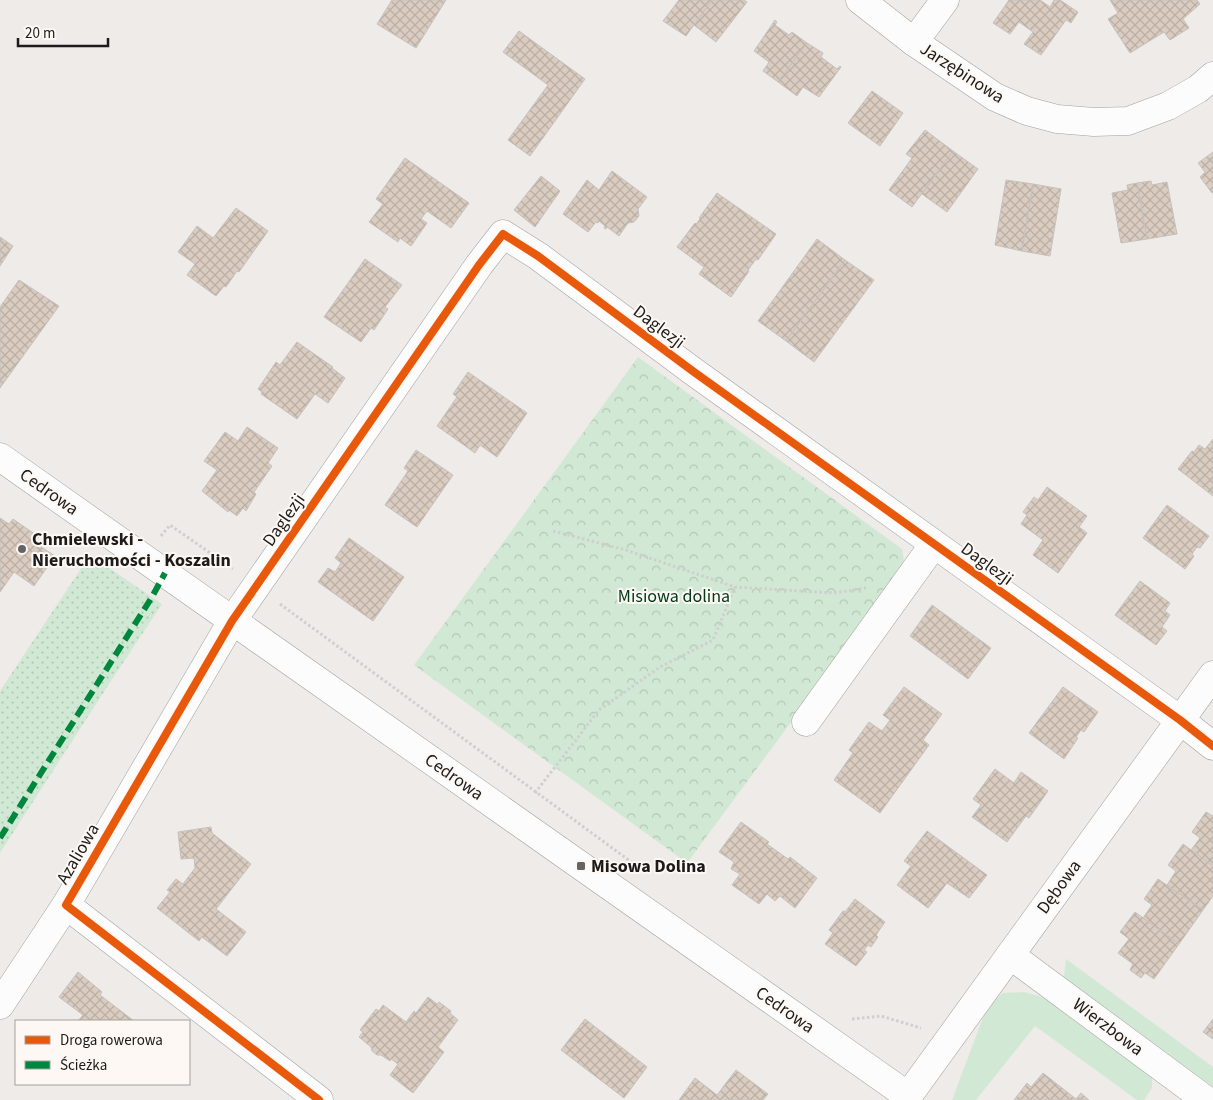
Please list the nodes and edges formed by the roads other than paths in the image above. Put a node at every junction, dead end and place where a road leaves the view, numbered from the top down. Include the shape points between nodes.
1 (860, 0) edge
2 (945, 0) edge
3 (914, 42) junction
4 (1213, 76) edge
5 (0, 457) edge
6 (934, 544) junction
7 (232, 620) junction
8 (1213, 675) edge
9 (1180, 720) junction
10 (806, 722) dead end
11 (1213, 746) edge
12 (66, 905) junction
13 (1010, 955) junction
14 (0, 1005) edge
15 (907, 1098) edge
16 (318, 1100) edge
17 (1206, 1100) edge

1 - 3 street, Jarzębinowa
2 - 3 street
3 - 4 street, Jarzębinowa via 995,97 1057,120 1128,121 1168,106
5 - 7 street, Cedrowa
6 - 7 street, Daglezji via 538,256 503,234 478,265
6 - 9 street, Daglezji
6 - 10 street, Daglezji
7 - 12 street, Azaliowa
7 - 15 street, Cedrowa
8 - 9 street, Dębowa
9 - 11 street, Daglezji
9 - 13 street, Dębowa
12 - 14 street, Azaliowa
12 - 16 street, Azaliowa
13 - 15 street, Dębowa
13 - 17 street, Wierzbowa

